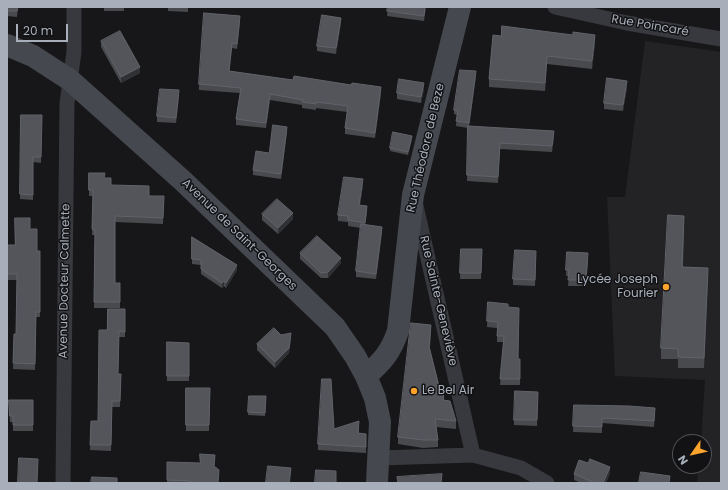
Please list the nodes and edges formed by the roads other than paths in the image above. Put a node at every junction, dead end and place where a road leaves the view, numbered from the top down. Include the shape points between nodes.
1 (74, 7) edge
2 (460, 7) edge
3 (555, 7) edge
4 (721, 39) edge
5 (7, 45) edge
6 (70, 80) junction
7 (413, 195) junction
8 (366, 376) junction
9 (473, 455) junction
10 (380, 458) junction
11 (63, 483) edge
12 (377, 483) edge
13 (547, 483) edge

1 - 6 street, Avenue Docteur Calmette via 74,52
2 - 7 main road, Rue Théodore de Beze
3 - 4 street, Rue Poincaré
5 - 6 main road, Avenue de Saint-Georges via 33,56
6 - 8 main road, Avenue de Saint-Georges via 183,181 335,327 351,348
6 - 11 street, Avenue Docteur Calmette via 67,103
7 - 8 main road, Rue Théodore de Beze via 398,332 392,347 380,364
7 - 9 street, Rue Sainte-Geneviève
8 - 10 main road, Avenue de Saint-Georges via 375,398 380,422
9 - 10 street
9 - 13 street via 521,468
10 - 12 main road, Avenue de Saint-Georges

